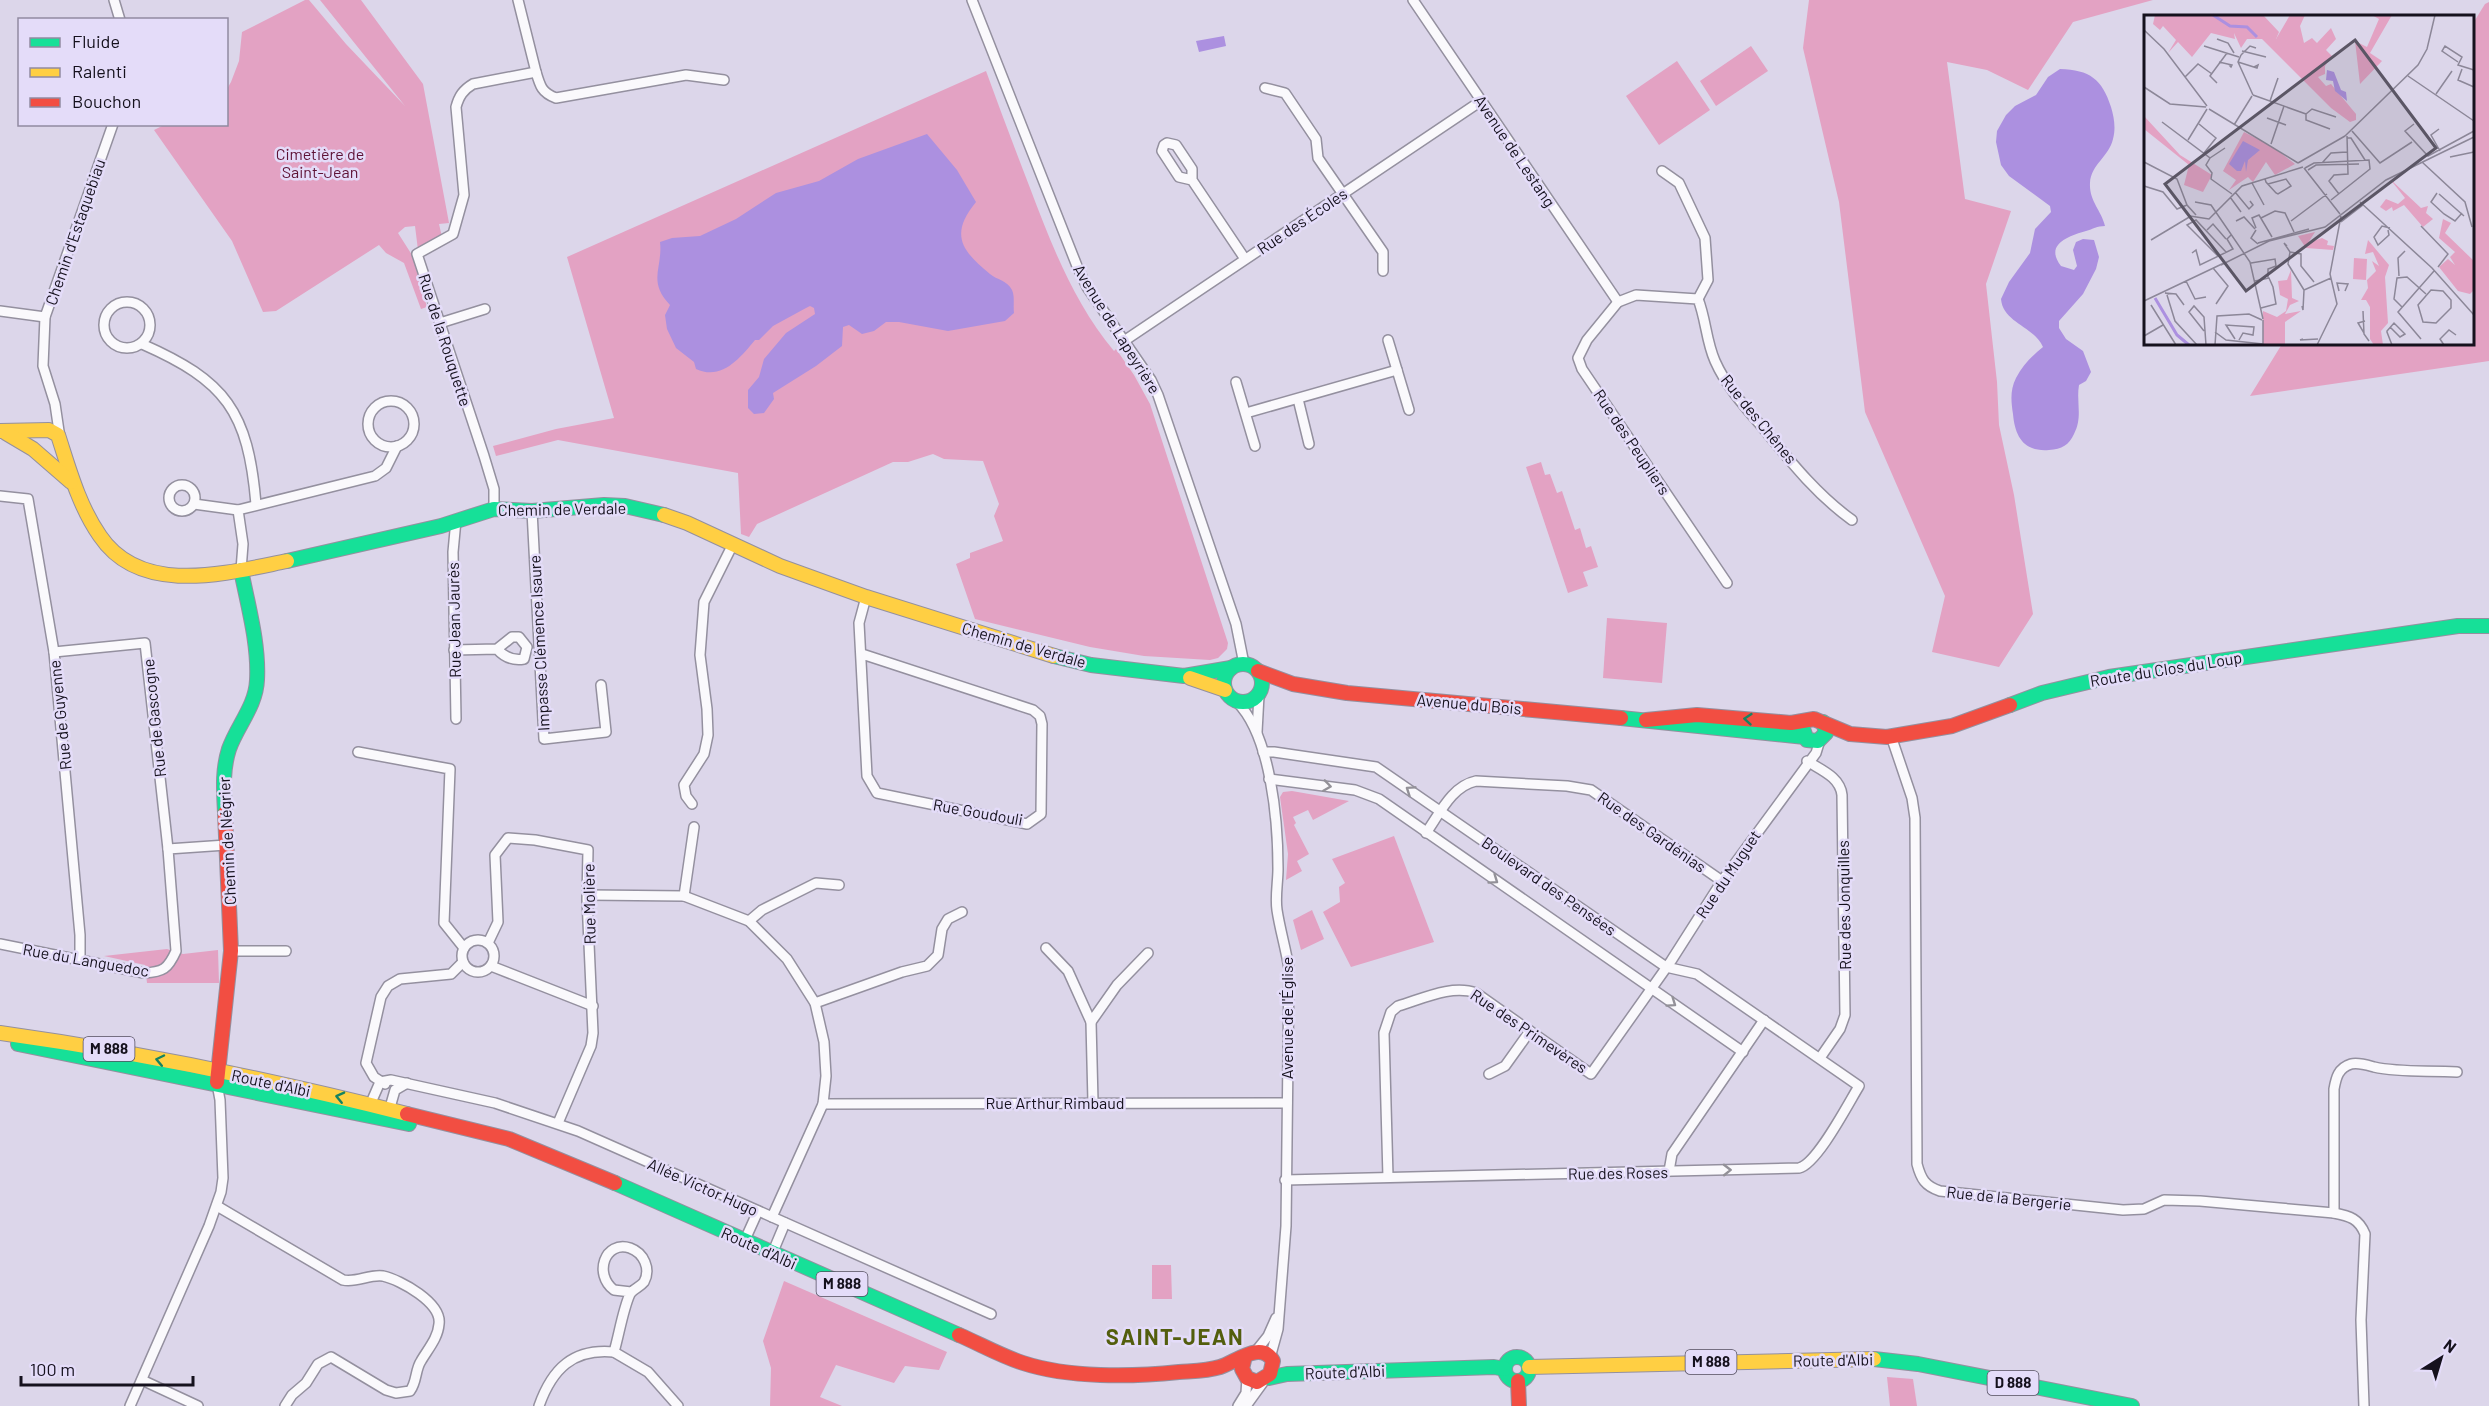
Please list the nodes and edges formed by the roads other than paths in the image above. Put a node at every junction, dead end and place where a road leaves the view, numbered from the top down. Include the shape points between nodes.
1 (114, 0) edge
2 (518, 0) edge
3 (972, 0) edge
4 (1413, 0) edge
5 (119, 18) edge
6 (536, 72) junction
7 (724, 80) dead end
8 (1265, 88) dead end
9 (1481, 101) junction
10 (112, 126) edge
11 (1662, 171) dead end
12 (1192, 180) dead end
13 (1343, 194) junction
14 (1245, 259) junction
15 (1383, 271) dead end
16 (1698, 299) junction
17 (1618, 302) junction
18 (485, 309) dead end
19 (0, 311) edge
20 (45, 317) junction
21 (440, 323) junction
22 (1388, 340) dead end
23 (1124, 341) junction
24 (142, 344) junction
25 (1397, 370) junction
26 (1236, 382) dead end
27 (1298, 399) junction
28 (1409, 410) dead end
29 (56, 412) junction
30 (1246, 413) junction
31 (1, 431) edge
32 (44, 431) junction
33 (60, 443) junction
34 (1309, 444) dead end
35 (397, 446) junction
36 (1256, 446) dead end
37 (34, 448) junction
38 (46, 458) junction
39 (74, 485) junction
40 (0, 496) edge
41 (194, 504) dead end
42 (256, 504) junction
43 (494, 509) junction
44 (238, 510) junction
45 (532, 511) junction
46 (456, 520) junction
47 (1852, 520) dead end
48 (733, 544) junction
49 (241, 570) junction
50 (1727, 583) dead end
51 (866, 597) junction
52 (2489, 626) edge
53 (496, 649) dead end
54 (454, 650) junction
55 (54, 652) junction
56 (862, 654) junction
57 (1238, 666) junction
58 (1258, 671) junction
59 (1184, 676) junction
60 (1293, 684) junction
61 (601, 685) dead end
62 (1225, 690) junction
63 (1259, 694) junction
64 (1237, 702) junction
65 (456, 719) dead end
66 (1646, 720) junction
67 (1806, 722) junction
68 (1823, 722) junction
69 (1257, 732) junction
70 (1850, 734) junction
71 (1889, 737) junction
72 (1814, 739) junction
73 (358, 752) dead end
74 (1263, 753) junction
75 (1807, 761) junction
76 (1269, 779) junction
77 (692, 804) dead end
78 (1441, 811) junction
79 (694, 827) dead end
80 (1426, 832) junction
81 (226, 845) junction
82 (168, 849) junction
83 (1722, 881) junction
84 (839, 885) dead end
85 (588, 895) junction
86 (684, 896) junction
87 (962, 912) dead end
88 (749, 921) junction
89 (488, 943) junction
90 (0, 944) edge
91 (464, 948) junction
92 (1046, 948) dead end
93 (231, 951) junction
94 (286, 951) dead end
95 (1148, 953) dead end
96 (80, 961) junction
97 (463, 962) junction
98 (170, 965) joint
99 (491, 966) junction
100 (1666, 967) junction
101 (1650, 988) junction
102 (815, 1003) junction
103 (593, 1006) junction
104 (1764, 1020) junction
105 (1091, 1022) junction
106 (1530, 1031) junction
107 (0, 1033) edge
108 (0, 1040) edge
109 (1743, 1052) junction
110 (1820, 1059) junction
111 (2457, 1072) dead end
112 (1489, 1074) dead end
113 (217, 1078) junction
114 (380, 1082) junction
115 (407, 1083) junction
116 (395, 1090) junction
117 (1093, 1102) junction
118 (1287, 1102) junction
119 (823, 1104) junction
120 (370, 1105) junction
121 (386, 1113) junction
122 (558, 1123) junction
123 (1669, 1172) junction
124 (1388, 1177) junction
125 (1285, 1180) junction
126 (217, 1206) junction
127 (758, 1211) junction
128 (2334, 1213) junction
129 (772, 1217) junction
130 (785, 1223) junction
131 (744, 1242) junction
132 (772, 1254) junction
133 (631, 1292) junction
134 (1279, 1308) junction
135 (991, 1314) dead end
136 (614, 1352) junction
137 (1251, 1353) junction
138 (1271, 1359) junction
139 (1894, 1360) joint
140 (1529, 1367) junction
141 (1421, 1369) junction
142 (1505, 1369) junction
143 (1155, 1373) junction
144 (1246, 1377) junction
145 (1267, 1379) junction
146 (142, 1380) junction
147 (1518, 1381) junction
148 (130, 1406) edge
149 (198, 1406) edge
150 (285, 1406) edge
151 (539, 1406) edge
152 (678, 1406) edge
153 (1238, 1406) edge
154 (1246, 1406) edge
155 (1519, 1406) edge
156 (2132, 1406) edge
157 (2364, 1406) edge

1 - 5 street
2 - 6 street
3 - 23 street, Avenue de Lapeyrière via 1077,266
4 - 9 street, Avenue de Lestang
6 - 7 street via 541,89 556,98 686,75
6 - 21 street, Rue de la Rouquette via 473,84 459,97 456,107 464,195 461,213 453,234 417,254
8 - 13 street via 1285,93 1316,139 1318,158
9 - 13 street, Rue des Écoles
9 - 17 street, Avenue de Lestang
10 - 20 street, Chemin d'Estaquebiau
11 - 16 street via 1679,183 1706,238 1708,280
12 - 14 street
13 - 14 street, Rue des Écoles
13 - 15 street via 1383,252
14 - 23 street, Rue des Écoles
16 - 17 street via 1636,295
16 - 47 street, Rue des Chênes via 1706,318 1708,340 1724,380 1829,503
17 - 50 street, Rue des Peupliers via 1587,340 1578,358 1582,369
18 - 21 street
19 - 20 street
20 - 29 street, Chemin d'Estaquebiau via 43,366
21 - 43 street, Rue de la Rouquette via 494,489
22 - 25 street
23 - 57 street, Avenue de Lapeyrière via 1158,395 1236,624
24 - 24 street via 150,328 147,314 133,303 112,307 105,317 106,337 124,349
24 - 42 street via 193,370 215,386 226,401 244,435
25 - 27 street
25 - 28 street
26 - 30 street
27 - 30 street
27 - 34 street
29 - 32 street
29 - 33 street, Chemin d'Estaquebiau
30 - 36 street
31 - 32 street, Chemin de Verdale
31 - 37 street, Chemin de Verdale
32 - 33 street, Chemin de Verdale via 52,431
32 - 37 street via 35,438
33 - 38 street via 55,456
33 - 39 street, Chemin de Verdale
35 - 35 street via 404,443 413,428 411,413 391,401 371,413 369,430 383,446
35 - 42 street via 386,468 375,476
37 - 38 street, Chemin de Verdale
38 - 39 street, Chemin de Verdale
39 - 49 street, Chemin de Verdale via 100,537 137,568 167,576
40 - 55 street, Rue de Guyenne via 28,499
41 - 44 street
42 - 44 street
43 - 45 street, Chemin de Verdale
43 - 46 street, Chemin de Verdale
44 - 49 street via 243,544
45 - 48 street, Chemin de Verdale via 625,506 669,516
45 - 61 street, Impasse Clémence Isaure via 544,739 606,732
46 - 49 street, Chemin de Verdale via 329,553
46 - 54 street, Rue Jean Jaurès
48 - 51 street, Chemin de Verdale via 780,566
48 - 77 street via 704,602 700,655 708,735 704,754 684,785
49 - 81 street, Chemin de Négrier via 253,629 257,681 252,703 230,747 223,772
51 - 56 street, Rue Goudouli via 859,623
51 - 59 street, Chemin de Verdale via 1091,666
52 - 71 street, Route du Clos du Loup via 2458,626 2109,677 2042,693 1952,726
53 - 54 street
54 - 65 street, Rue Jean Jaurès
55 - 82 street, Rue de Gascogne via 146,643
55 - 96 street, Rue de Guyenne
56 - 56 street, Rue Goudouli via 867,776 877,793 1027,824 1041,814 1040,716 1033,710
57 - 58 street
57 - 59 street, Chemin de Verdale
57 - 62 street via 1224,681
58 - 60 street, Avenue du Bois
58 - 63 street via 1262,682
59 - 62 street, Chemin de Verdale
60 - 63 street, Avenue du Bois
60 - 66 street, Avenue du Bois via 1389,697
62 - 64 street
63 - 64 street via 1245,703
63 - 69 street, Avenue de l'Église
64 - 69 street, Avenue de l'Église
67 -> 66 street, Avenue du Bois via 1697,715
66 - 72 street, Avenue du Bois
67 - 68 street
67 - 72 street via 1803,729
68 - 70 street, Route du Clos du Loup
68 - 72 street via 1826,729
69 - 74 street, Avenue de l'Église
70 - 71 street, Route du Clos du Loup
70 - 72 street, Route du Clos du Loup
71 - 128 street, Rue de la Bergerie via 1912,798 1915,818 1917,1164 1921,1179 1940,1191 2123,1210 2144,1209 2164,1200
72 - 75 street, Rue du Muguet
73 - 91 street via 450,769 444,923
74 - 76 street, Avenue de l'Église
78 -> 74 street, Boulevard des Pensées via 1376,767
75 - 83 street, Rue du Muguet
75 - 110 street, Rue des Jonquilles via 1832,776 1842,795 1845,1015
76 -> 80 street, Boulevard des Pensées via 1356,790 1379,799
76 - 118 street, Avenue de l'Église via 1278,835 1277,909 1289,969
78 - 80 street, Rue des Gardénias
78 - 83 street, Rue des Gardénias via 1457,789 1476,781 1582,787 1604,798
78 - 100 street, Boulevard des Pensées
79 - 86 street
80 -> 101 street, Boulevard des Pensées
81 - 82 street
81 - 93 street, Chemin de Négrier
82 - 98 street, Rue de Gascogne via 176,951
83 - 100 street, Rue du Muguet
84 - 88 street via 816,883 762,910
85 - 86 street
85 - 89 street, Rue Molière via 588,850 508,838 495,855 498,922
85 - 103 street, Rue Molière
86 - 88 street
87 - 102 street via 948,919 942,929 938,955 927,966
88 - 102 street via 787,959
89 - 91 street via 472,941
89 - 99 street via 494,953
90 - 96 street, Rue du Languedoc
91 - 97 street
92 - 105 street via 1068,971
93 - 94 street
93 - 113 street, Chemin de Négrier
95 - 105 street via 1117,985
96 - 98 street, Rue du Languedoc via 144,974 157,973
97 - 99 street via 476,972
97 - 114 street via 451,974 400,979 388,986 381,997 366,1063
99 - 103 street
100 - 101 street, Rue du Muguet
100 - 104 street, Boulevard des Pensées via 1697,974
101 - 106 street, Rue des Primevères via 1591,1074
101 -> 109 street, Boulevard des Pensées
102 - 119 street via 824,1042
103 - 122 street, Rue Molière via 591,1046
104 - 109 street
104 - 110 street, Boulevard des Pensées
105 - 117 street
106 - 112 street via 1505,1066
106 - 124 street, Rue des Primevères via 1466,989 1398,1006 1391,1012 1384,1033
113 -> 107 street, Route d'Albi / M 888 via 72,1043
108 - 113 street, Route d'Albi / M 888
109 - 123 street via 1672,1154
123 -> 110 street, Rue des Roses via 1805,1167 1859,1086
111 - 128 street via 2392,1071 2354,1063 2343,1067 2334,1089
120 -> 113 street, Route d'Albi / M 888
113 - 121 street, Route d'Albi / M 888
113 - 126 street via 223,1178
114 - 115 street, Allée Victor Hugo
114 - 116 street
114 - 120 street
115 - 116 street
115 - 122 street, Allée Victor Hugo via 495,1102
116 - 121 street
117 - 118 street, Rue Arthur Rimbaud
117 - 119 street, Rue Arthur Rimbaud
118 - 125 street, Avenue de l'Église
119 - 129 street
120 - 121 street, Route d'Albi / M 888
121 - 131 street, Route d'Albi / M 888 via 538,1152
122 - 127 street, Allée Victor Hugo
123 - 124 street, Rue des Roses
124 - 125 street, Rue des Roses
125 - 134 street, Avenue de l'Église via 1286,1226
126 - 146 street
126 - 150 street via 343,1280 353,1282 382,1276 431,1303 437,1312 437,1334 417,1369 410,1391 386,1390 331,1357 318,1364
127 - 129 street, Allée Victor Hugo
127 - 131 street
128 - 157 street, Rue de la Bergerie via 2355,1219 2365,1234 2361,1320
129 - 130 street, Allée Victor Hugo
130 - 132 street
130 - 135 street, Allée Victor Hugo
131 - 132 street, Route d'Albi / M 888
132 - 143 street, Route d'Albi / M 888 via 1023,1363 1096,1375
133 - 133 street via 643,1282 647,1268 643,1257 631,1248 620,1248 605,1259 603,1278 614,1290
133 - 136 street
134 - 137 street, Avenue de l'Église via 1268,1336
134 - 138 street, Avenue de l'Église
136 - 151 street via 589,1352 567,1362 555,1374
136 - 152 street via 648,1372
137 - 138 street via 1263,1352
137 - 143 street, Route d'Albi / M 888 via 1217,1368
137 - 144 street via 1241,1366
138 - 141 street, Route d'Albi via 1286,1364
138 - 145 street via 1273,1371
139 - 140 street, Route d'Albi / M 888
139 - 156 street, Route d'Albi / D 888
140 - 142 street via 1522,1358 1514,1357
140 - 147 street via 1528,1375
141 - 142 street, Route d'Albi
141 - 145 street, Route d'Albi via 1287,1374
142 - 147 street via 1510,1379
143 - 144 street, Route d'Albi / M 888
144 - 145 street via 1253,1382
144 - 153 street via 1246,1393
145 - 154 street
146 - 148 street
146 - 149 street
147 - 155 street

